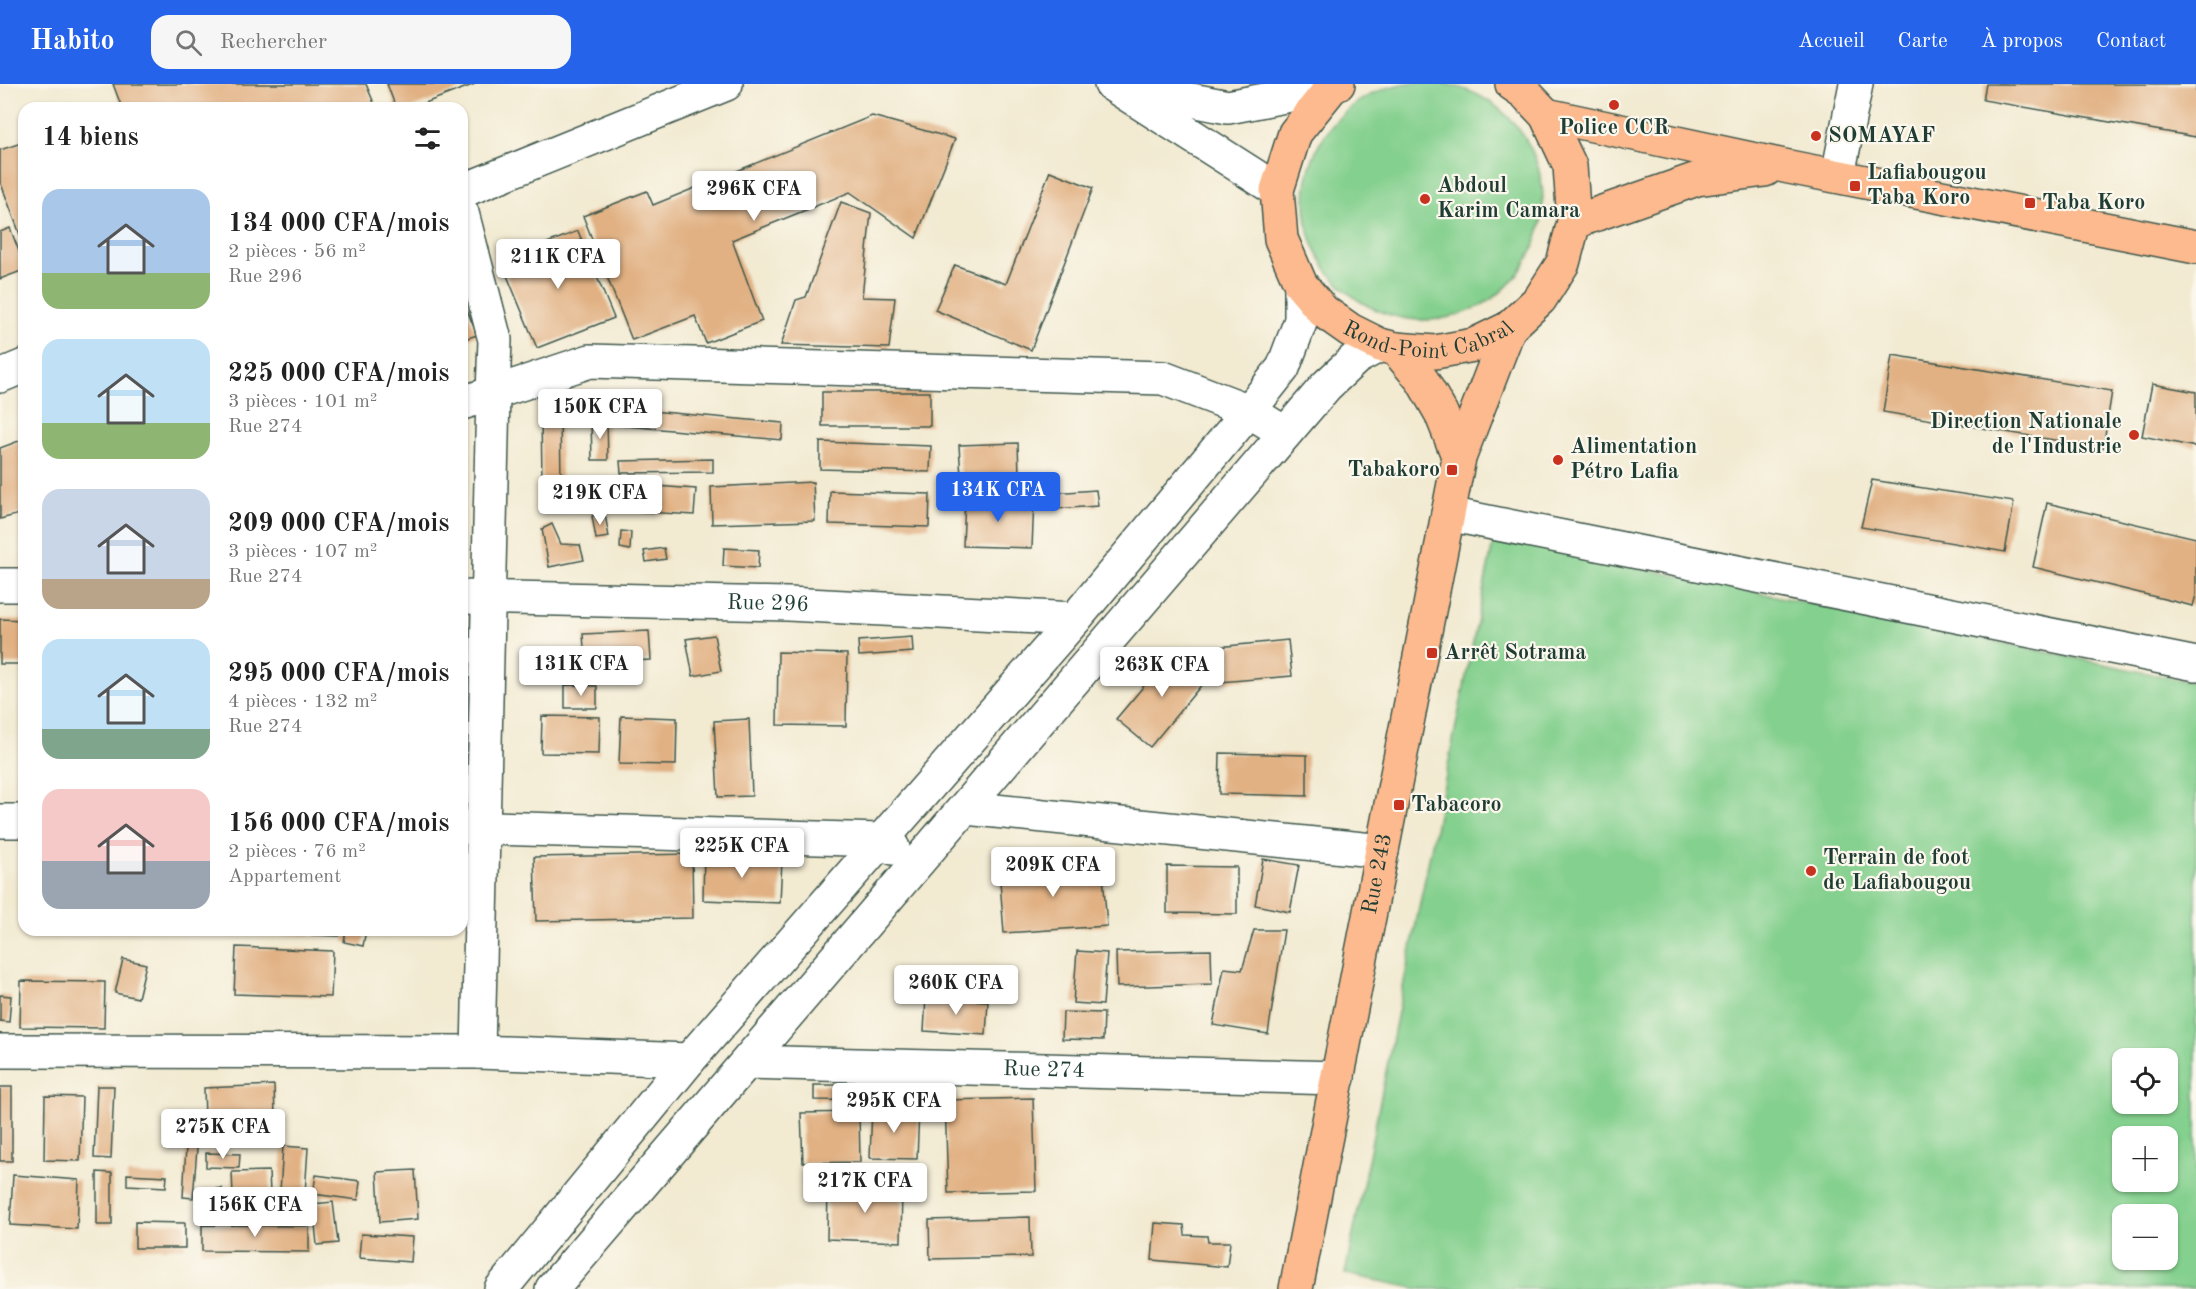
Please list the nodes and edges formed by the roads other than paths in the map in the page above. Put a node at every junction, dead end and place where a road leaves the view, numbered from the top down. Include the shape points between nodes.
1 (726, 84) edge
2 (1111, 84) edge
3 (1134, 84) edge
4 (1856, 84) edge
5 (1335, 86) edge
6 (1527, 94) edge
7 (1789, 167) junction
8 (1838, 175) junction
9 (468, 189) edge
10 (1277, 190) junction
11 (1574, 222) junction
12 (468, 236) edge
13 (2196, 247) edge
14 (1302, 285) junction
15 (1509, 328) junction
16 (1388, 347) junction
17 (18, 368) edge
18 (0, 376) edge
19 (493, 393) junction
20 (468, 401) edge
21 (1249, 411) junction
22 (1285, 433) junction
23 (1459, 458) junction
24 (1448, 514) junction
25 (474, 597) edge
26 (1075, 619) junction
27 (2196, 664) edge
28 (966, 808) junction
29 (0, 821) edge
30 (18, 821) edge
31 (473, 827) edge
32 (880, 840) junction
33 (1382, 851) junction
34 (917, 864) junction
35 (0, 1051) edge
36 (478, 1052) junction
37 (688, 1060) junction
38 (748, 1062) junction
39 (1338, 1078) junction
40 (501, 1289) edge
41 (552, 1289) edge
42 (1296, 1289) edge

1 - 9 street
2 - 10 street
3 - 5 street via 1150,92 1228,107
4 - 8 street
5 - 10 main road, Rond-Point Cabral via 1295,133
6 - 7 main road
6 - 11 main road, Rond-Point Cabral via 1570,166
7 - 8 main road
7 - 11 main road via 1697,179
8 - 13 main road
10 - 14 main road, Rond-Point Cabral via 1281,239
11 - 15 main road, Rond-Point Cabral via 1563,263 1540,299
12 - 19 street via 495,340
14 - 16 main road, Rond-Point Cabral via 1323,311 1350,330
14 - 21 street via 1301,320 1283,368
15 - 16 main road, Rond-Point Cabral via 1474,345 1435,352
15 - 23 main road, Rue 243
16 - 22 street via 1356,358
16 - 23 main road via 1422,380 1441,413
17 - 18 street
19 - 20 street
19 - 21 street via 590,360 1163,378
19 - 25 street
21 - 22 street
21 - 26 street
22 - 28 street
23 - 24 main road, Rue 243
24 - 27 street
24 - 33 main road, Rue 243
25 - 26 street, Rue 296 via 788,604
25 - 31 street
26 - 32 street
28 - 33 street
28 - 34 street
29 - 30 street
31 - 32 street
31 - 36 street
32 - 34 street
32 - 37 street
33 - 39 main road, Rue 243
34 - 38 street
35 - 36 street
36 - 37 street
37 - 40 street
38 - 39 street, Rue 274
38 - 41 street
39 - 42 main road, Rue 243

